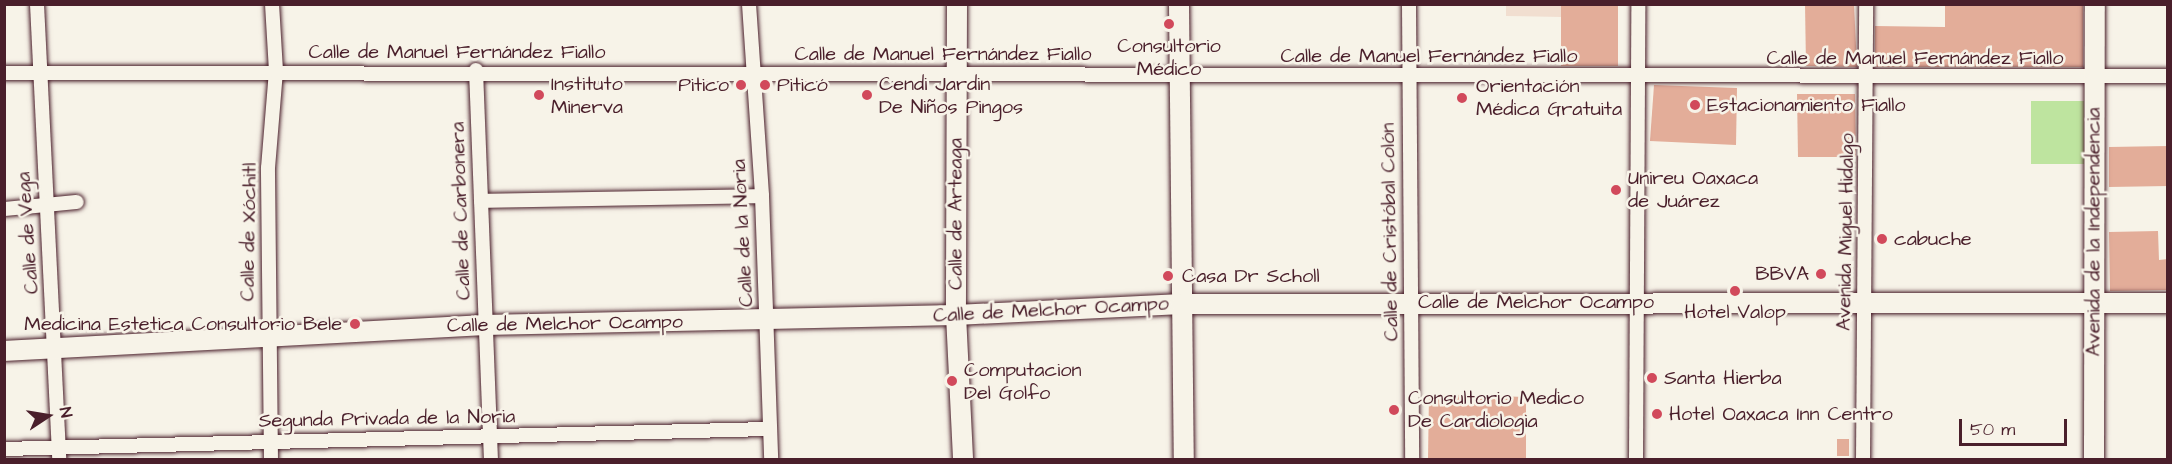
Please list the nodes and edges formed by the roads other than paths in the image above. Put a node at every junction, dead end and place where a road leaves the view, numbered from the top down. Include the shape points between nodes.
1 (37, 4) edge
2 (272, 4) edge
3 (749, 4) edge
4 (957, 4) edge
5 (1179, 4) edge
6 (1409, 4) edge
7 (1638, 4) edge
8 (1866, 4) edge
9 (2095, 4) edge
10 (477, 70) junction
11 (276, 71) junction
12 (39, 72) junction
13 (956, 72) junction
14 (4, 73) edge
15 (1178, 73) junction
16 (751, 74) junction
17 (1639, 76) junction
18 (2168, 76) edge
19 (1408, 77) junction
20 (2096, 77) junction
21 (1867, 78) junction
22 (762, 196) junction
23 (481, 201) junction
24 (77, 202) dead end
25 (44, 204) junction
26 (4, 209) edge
27 (1410, 301) junction
28 (1636, 302) junction
29 (2096, 302) junction
30 (2168, 303) edge
31 (1182, 304) junction
32 (1864, 306) junction
33 (956, 315) junction
34 (767, 320) junction
35 (484, 325) junction
36 (267, 334) junction
37 (55, 348) junction
38 (4, 351) edge
39 (770, 429) junction
40 (490, 438) junction
41 (270, 440) junction
42 (4, 449) edge
43 (58, 454) edge
44 (271, 459) edge
45 (491, 459) edge
46 (771, 459) edge
47 (963, 459) edge
48 (1184, 459) edge
49 (1412, 459) edge
50 (1636, 459) edge
51 (1863, 459) edge
52 (2094, 459) edge

1 - 12 street, Calle de Vega
2 - 11 street, Calle de Xóchitl
3 - 16 street, Calle de la Noria
4 - 13 main road, Calle de Arteaga
5 - 15 main road
6 - 19 street, Calle de Cristóbal Colón
7 - 17 street
8 - 21 street, Avenida Miguel Hidalgo
9 - 20 main road, Avenida de la Independencia
10 - 11 street, Calle de Manuel Fernández Fiallo
10 - 16 street, Calle de Manuel Fernández Fiallo
10 - 23 street, Calle de Carbonera
11 - 12 street, Calle de Manuel Fernández Fiallo
11 - 36 street, Calle de Xóchitl via 268,168
12 - 14 street, Calle de Manuel Fernández Fiallo
12 - 25 street, Calle de Vega
13 - 15 street, Calle de Manuel Fernández Fiallo
13 - 16 street, Calle de Manuel Fernández Fiallo
13 - 33 main road, Calle de Arteaga
15 - 19 street, Calle de Manuel Fernández Fiallo
15 - 31 main road
16 - 22 street, Calle de la Noria
17 - 19 street, Calle de Manuel Fernández Fiallo
17 - 21 street, Calle de Manuel Fernández Fiallo
17 - 28 street
18 - 20 street, Calle de Manuel Fernández Fiallo
19 - 27 street, Calle de Cristóbal Colón
20 - 21 street, Calle de Manuel Fernández Fiallo
20 - 29 main road, Avenida de la Independencia
21 - 32 street, Avenida Miguel Hidalgo
22 - 23 street
22 - 34 street, Calle de la Noria
23 - 35 street, Calle de Carbonera
24 - 25 street
25 - 26 street
25 - 37 street, Calle de Vega
27 - 28 main road, Calle de Melchor Ocampo
27 - 31 main road, Calle de Melchor Ocampo
27 - 49 street, Calle de Cristóbal Colón
28 - 32 main road, Calle de Melchor Ocampo
28 - 50 street
29 - 30 main road, Calle de Melchor Ocampo
29 - 32 main road, Calle de Melchor Ocampo
29 - 52 main road, Avenida de la Independencia
31 - 33 main road, Calle de Melchor Ocampo
31 - 48 main road
32 - 51 street, Avenida Miguel Hidalgo
33 - 34 main road, Calle de Melchor Ocampo
33 - 47 main road, Calle de Arteaga
34 - 35 main road, Calle de Melchor Ocampo
34 - 39 street, Calle de la Noria
35 - 36 main road, Calle de Melchor Ocampo
35 - 40 street, Calle de Carbonera
36 - 37 main road, Calle de Melchor Ocampo
36 - 41 street, Calle de Xóchitl
37 - 38 main road, Calle de Melchor Ocampo
37 - 43 street, Calle de Vega
39 - 40 street, Segunda Privada de la Noria
39 - 46 street, Calle de la Noria
40 - 41 street, Segunda Privada de la Noria
40 - 45 street, Calle de Carbonera
41 - 43 street, Segunda Privada de la Noria
41 - 44 street, Calle de Xóchitl
42 - 43 street, Segunda Privada de la Noria

